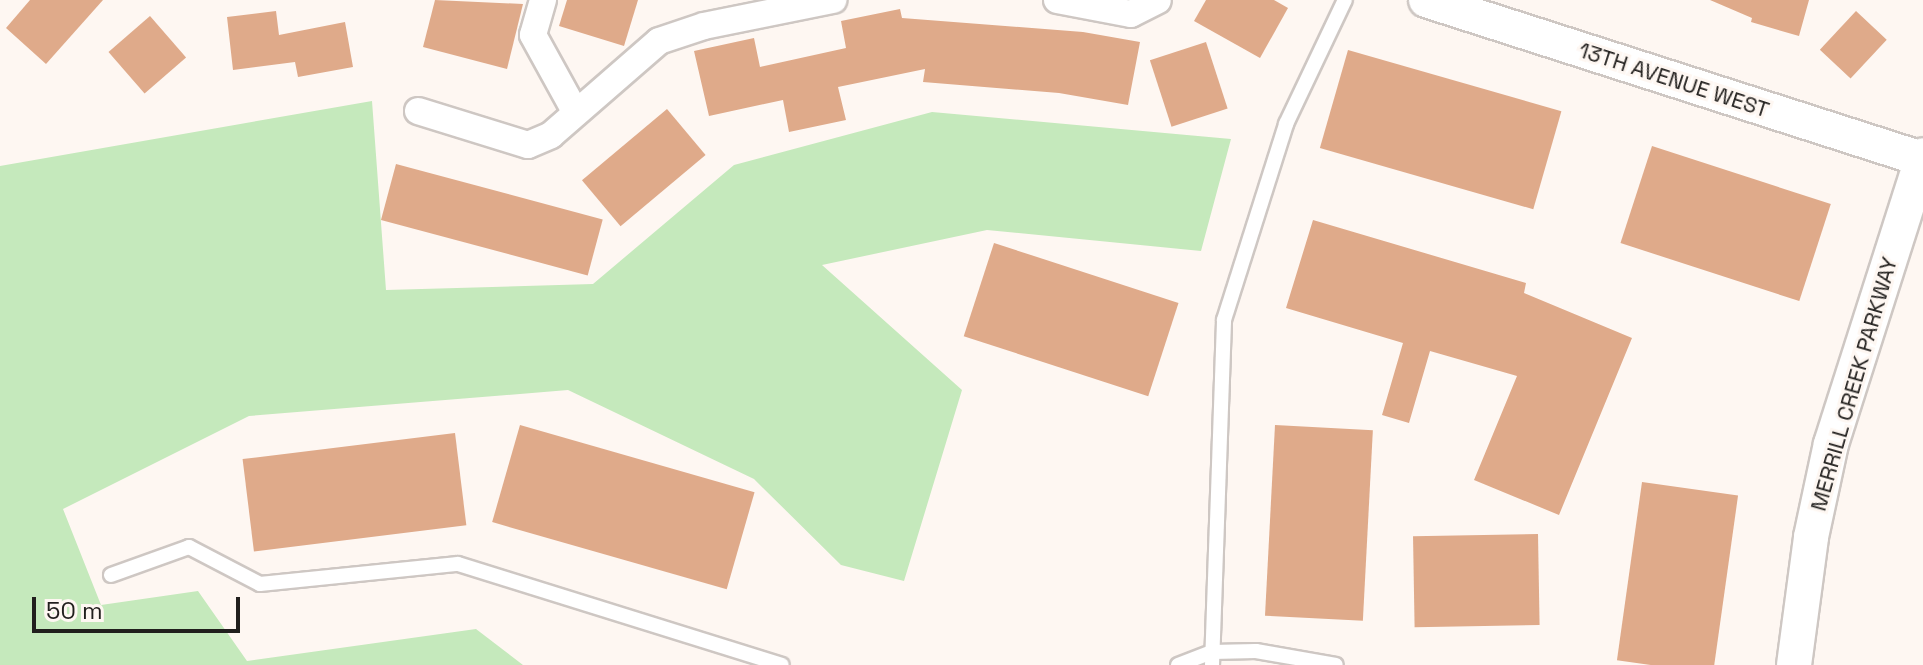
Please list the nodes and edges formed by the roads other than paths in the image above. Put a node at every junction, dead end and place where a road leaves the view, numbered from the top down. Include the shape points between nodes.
1 (543, 0) edge
2 (833, 0) edge
3 (1057, 0) edge
4 (1158, 0) edge
5 (1345, 0) edge
6 (1426, 0) edge
7 (418, 111) dead end
8 (575, 111) junction
9 (1922, 157) edge
10 (111, 575) dead end
11 (1212, 658) edge
12 (782, 665) edge
13 (1178, 665) edge
14 (1336, 665) edge
15 (1794, 665) edge

1 - 8 street via 533,35
2 - 8 street via 704,26 659,41
3 - 4 street via 1131,14
5 - 11 lane via 1286,124 1224,320
6 - 9 street, 13TH AVENUE WEST
7 - 8 street via 528,145 551,135
9 - 15 street, MERRILL CREEK PARKWAY via 1831,444 1811,537
10 - 12 lane via 189,547 260,584 458,564
11 - 13 lane
11 - 14 lane via 1256,651

